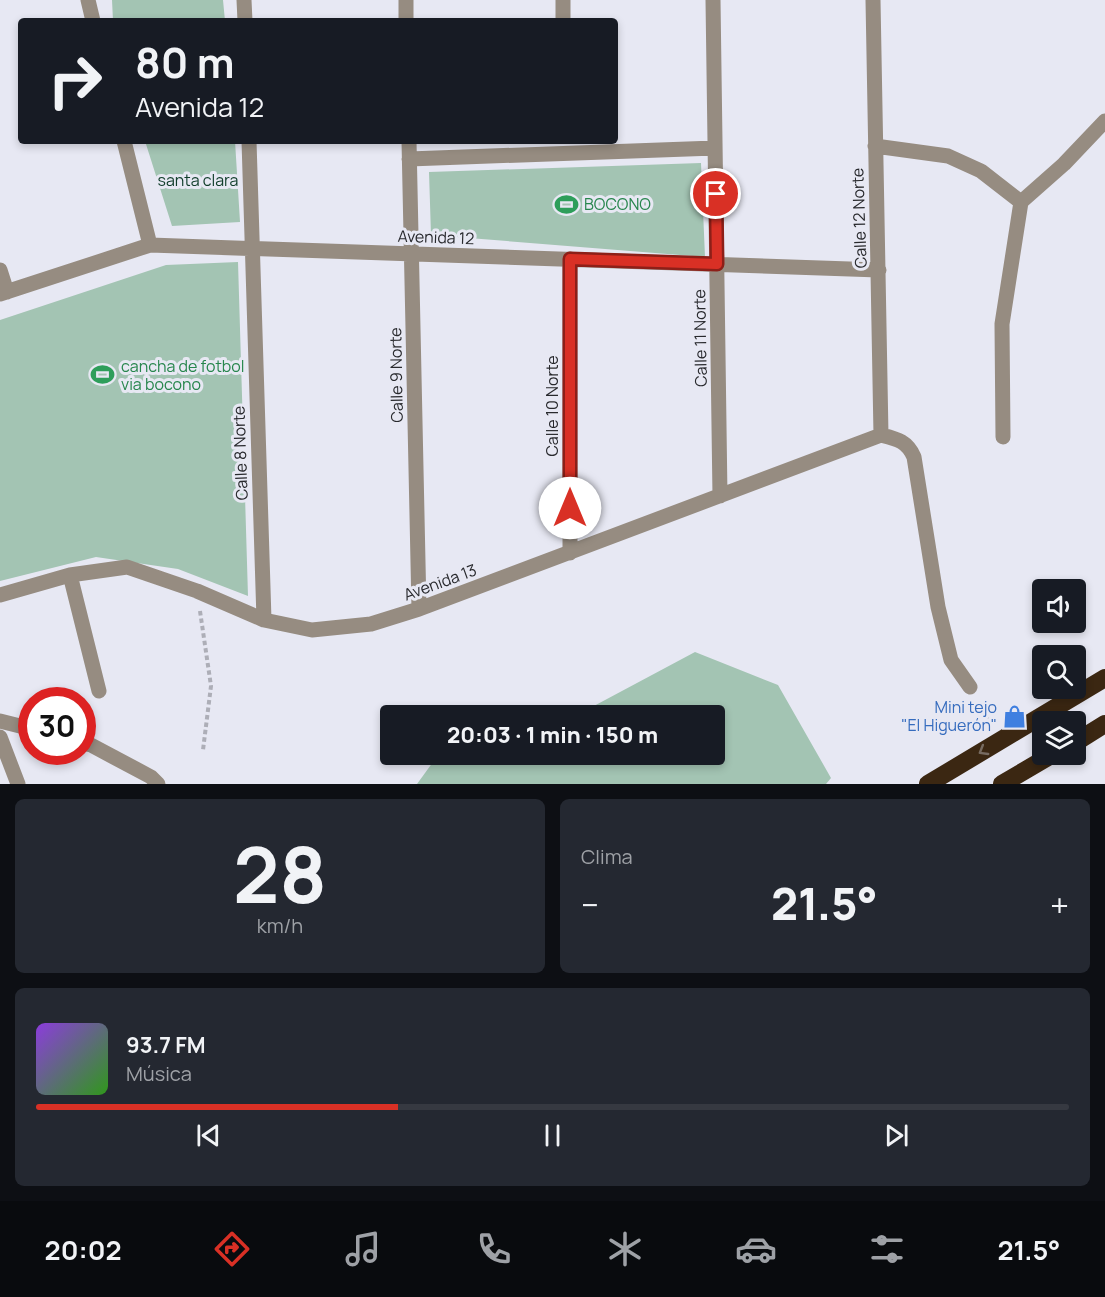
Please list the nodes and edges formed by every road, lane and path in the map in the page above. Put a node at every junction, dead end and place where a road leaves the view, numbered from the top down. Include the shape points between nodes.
1 (88, 0) edge
2 (244, 0) edge
3 (406, 0) edge
4 (562, 0) edge
5 (713, 0) edge
6 (873, 0) edge
7 (92, 18) edge
8 (245, 18) edge
9 (406, 18) edge
10 (563, 18) edge
11 (1105, 121) edge
12 (125, 144) edge
13 (249, 144) edge
14 (409, 144) edge
15 (876, 146) junction
16 (564, 147) edge
17 (715, 148) junction
18 (409, 159) junction
19 (1021, 202) junction
20 (150, 245) junction
21 (252, 248) junction
22 (411, 254) junction
23 (570, 259) junction
24 (717, 264) junction
25 (0, 270) edge
26 (879, 270) junction
27 (3, 293) edge
28 (881, 435) junction
29 (1003, 437) dead end
30 (720, 496) junction
31 (570, 553) junction
32 (70, 575) junction
33 (197, 591) junction
34 (0, 596) edge
35 (419, 609) junction
36 (264, 620) junction
37 (1105, 678) edge
38 (970, 687) joint
39 (99, 691) dead end
40 (0, 721) edge
41 (1105, 724) edge
42 (18, 726) edge
43 (1086, 735) edge
44 (0, 736) edge
45 (1001, 740) junction
46 (96, 748) edge
47 (203, 750) dead end
48 (1035, 765) edge
49 (1005, 783) edge
50 (18, 784) edge
51 (158, 784) edge
52 (928, 784) edge

1 - 7 street
2 - 8 street
3 - 9 street
4 - 10 street
5 - 17 street, Calle 11 Norte
6 - 15 street, Calle 12 Norte
11 - 19 street
12 - 20 street
13 - 21 street, Calle 8 Norte
14 - 18 street, Calle 9 Norte
15 - 19 street via 948,156 981,171
15 - 26 street, Calle 12 Norte
16 - 17 street
16 - 18 street
17 - 24 street, Calle 11 Norte
18 - 22 street, Calle 9 Norte
19 - 29 street via 1002,324
20 - 21 street, Avenida 12
20 - 27 street, Avenida 12
21 - 22 street, Avenida 12
21 - 36 street, Calle 8 Norte
22 - 23 street, Avenida 12
22 - 35 street, Calle 9 Norte
23 - 24 street, Avenida 12
23 - 31 street, Calle 10 Norte
24 - 26 street, Avenida 12
24 - 30 street, Calle 11 Norte
25 - 27 street
26 - 28 street, Calle 12 Norte
28 - 30 street, Avenida 13
28 - 38 street via 901,440 914,457 938,607 951,660
30 - 31 street, Avenida 13
31 - 35 street, Avenida 13
32 - 33 street, Avenida 13 via 128,567
32 - 34 street, Avenida 13
32 - 39 street
33 - 36 street, Avenida 13
33 - 47 path via 211,686
35 - 36 street, Avenida 13 via 371,624 312,630
37 - 45 highway
38 - 45 path
40 - 42 street
41 - 43 highway
44 - 50 street
45 -> 52 highway
46 - 51 street
48 - 49 highway

